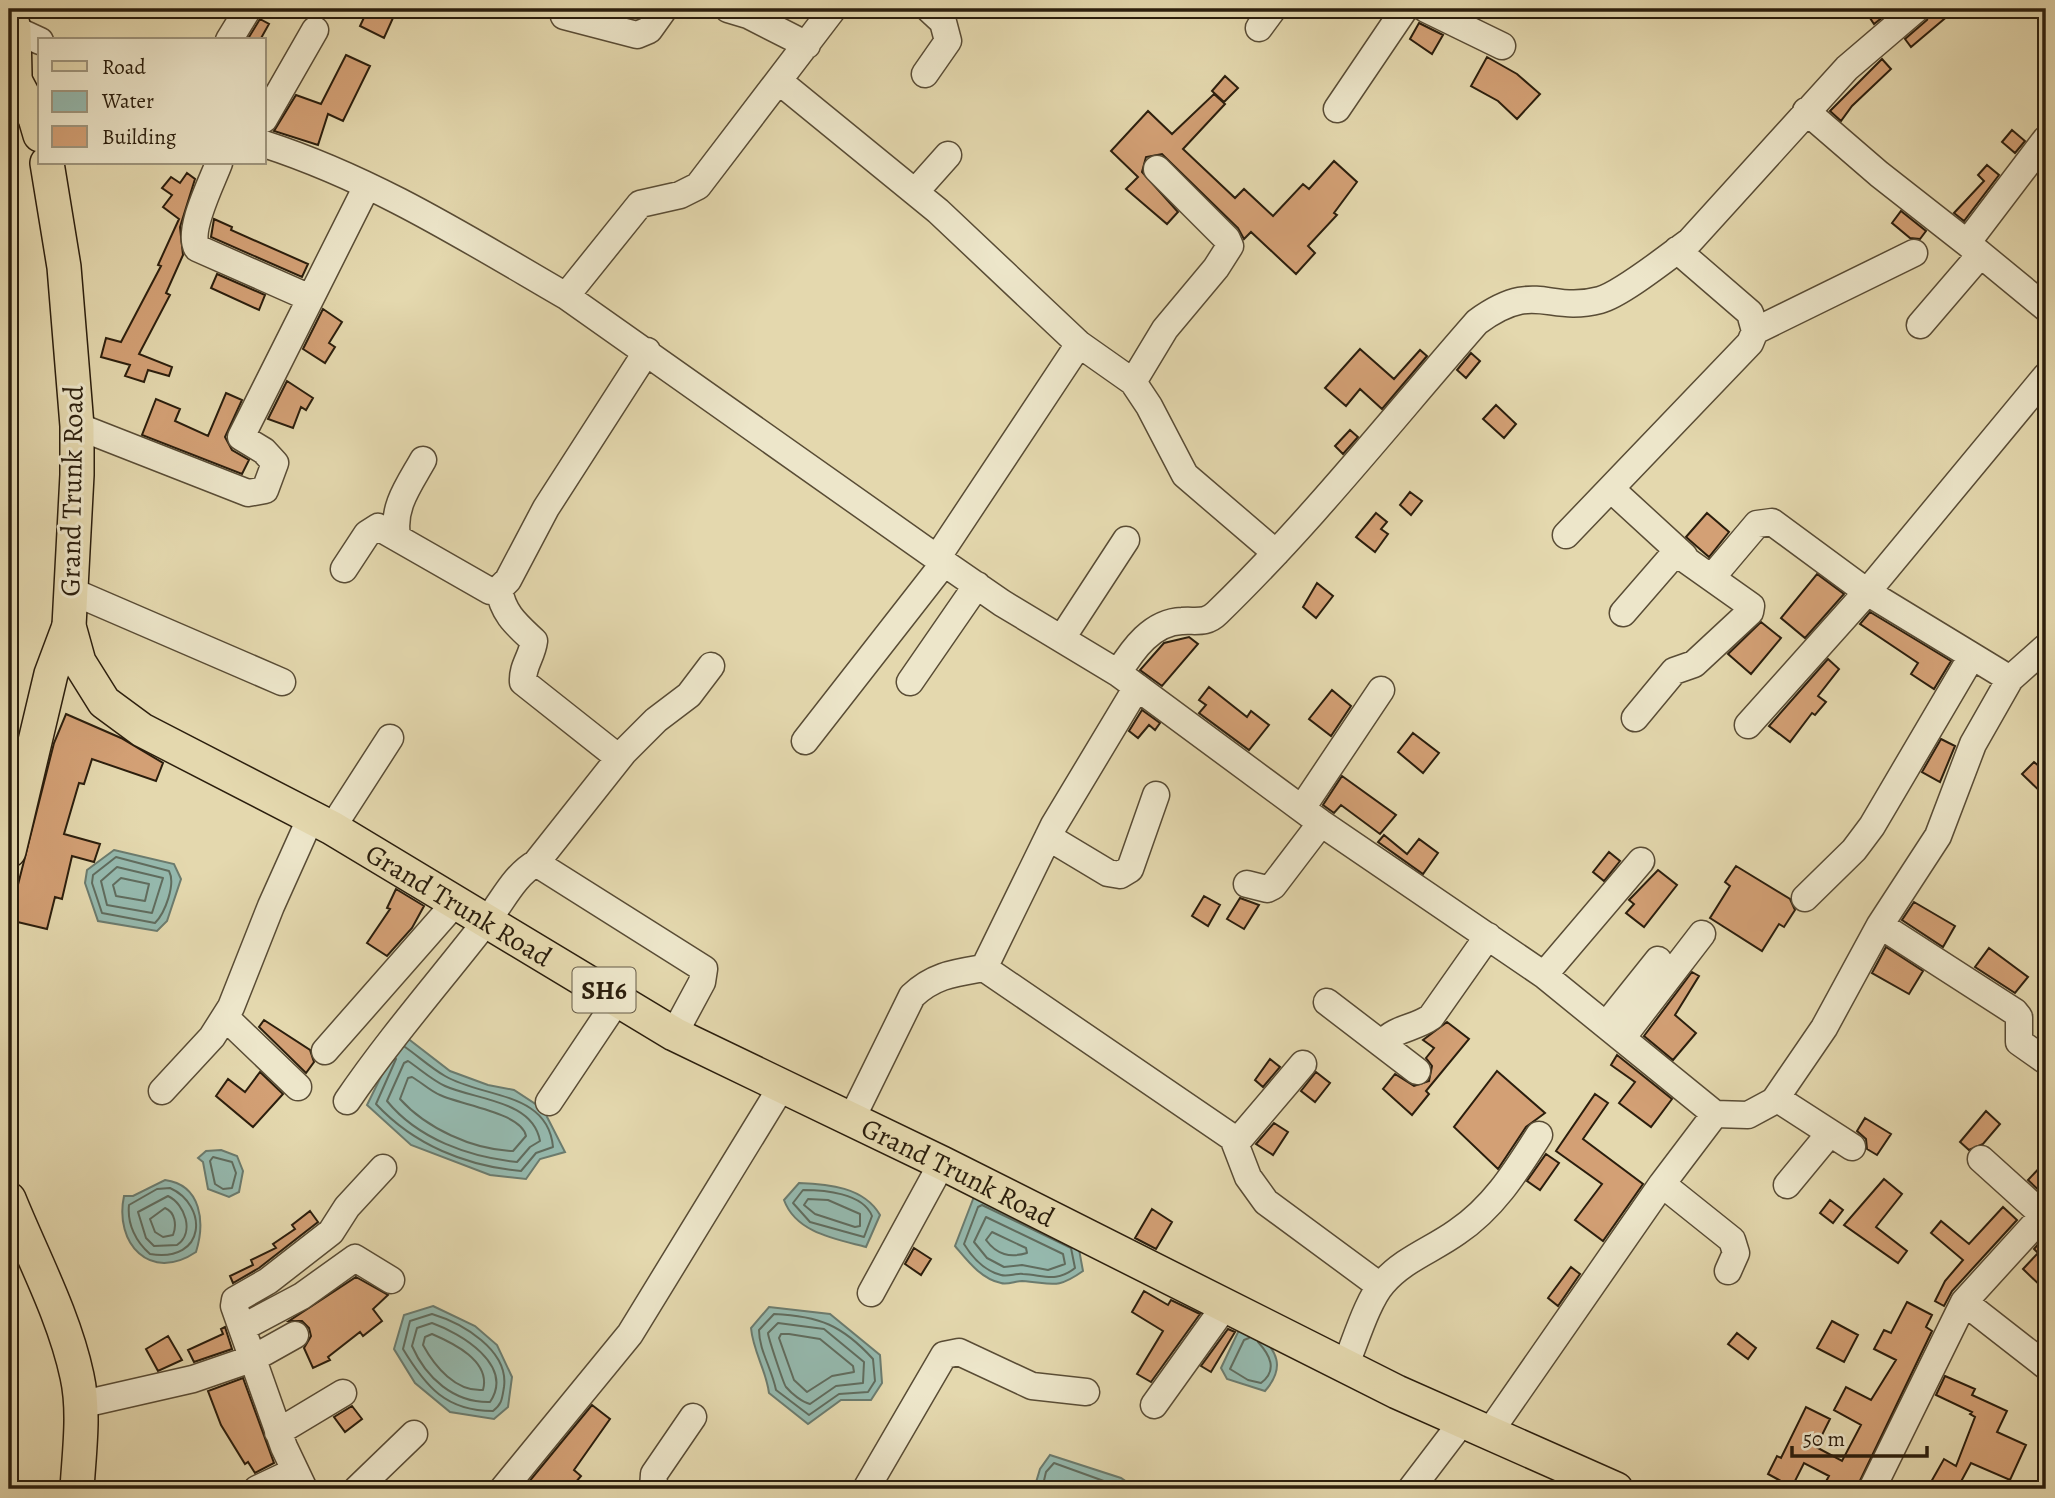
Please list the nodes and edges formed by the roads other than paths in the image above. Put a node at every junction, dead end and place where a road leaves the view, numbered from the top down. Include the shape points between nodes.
1 (248, 9) edge
2 (664, 9) edge
3 (729, 9) edge
4 (929, 9) edge
5 (1405, 9) edge
6 (1916, 9) edge
7 (833, 10) edge
8 (564, 16) dead end
9 (21, 26) edge
10 (315, 30) dead end
11 (230, 38) edge
12 (807, 45) junction
13 (1502, 46) dead end
14 (12, 72) edge
15 (925, 74) dead end
16 (780, 82) junction
17 (1336, 109) dead end
18 (1806, 111) junction
19 (266, 116) edge
20 (38, 130) edge
21 (2046, 139) edge
22 (266, 145) edge
23 (948, 155) dead end
24 (47, 164) edge
25 (219, 164) edge
26 (1157, 169) dead end
27 (367, 186) junction
28 (915, 192) junction
29 (1973, 249) junction
30 (1677, 250) junction
31 (1914, 253) dead end
32 (566, 296) junction
33 (310, 298) junction
34 (2043, 298) edge
35 (1920, 325) dead end
36 (1755, 331) junction
37 (1079, 344) junction
38 (647, 351) junction
39 (2046, 376) edge
40 (1133, 382) junction
41 (77, 426) junction
42 (423, 460) dead end
43 (1611, 489) junction
44 (397, 536) junction
45 (1566, 536) dead end
46 (1126, 540) dead end
47 (1276, 552) junction
48 (1684, 556) junction
49 (941, 561) junction
50 (344, 569) dead end
51 (1713, 576) junction
52 (977, 586) junction
53 (499, 589) junction
54 (69, 590) junction
55 (1867, 592) junction
56 (1623, 613) dead end
57 (69, 626) junction
58 (1062, 638) junction
59 (2046, 648) edge
60 (1972, 656) junction
61 (711, 666) dead end
62 (2010, 679) junction
63 (1128, 680) junction
64 (282, 682) dead end
65 (909, 682) dead end
66 (1381, 690) dead end
67 (1635, 718) dead end
68 (1748, 725) dead end
69 (390, 738) dead end
70 (805, 741) dead end
71 (618, 758) junction
72 (17, 779) edge
73 (1156, 795) dead end
74 (1312, 816) junction
75 (322, 823) junction
76 (1048, 837) junction
77 (9, 851) edge
78 (1641, 861) dead end
79 (536, 863) junction
80 (1247, 884) dead end
81 (1805, 898) dead end
82 (456, 902) junction
83 (488, 920) junction
84 (1880, 925) junction
85 (1702, 934) dead end
86 (1488, 936) junction
87 (1658, 960) dead end
88 (984, 968) junction
89 (1544, 975) junction
90 (618, 999) junction
91 (1326, 1002) dead end
92 (225, 1017) junction
93 (1614, 1031) junction
94 (674, 1034) junction
95 (1382, 1043) junction
96 (325, 1051) dead end
97 (2046, 1061) edge
98 (1303, 1064) dead end
99 (1417, 1071) dead end
100 (782, 1086) junction
101 (298, 1087) dead end
102 (162, 1091) dead end
103 (1776, 1098) junction
104 (347, 1101) dead end
105 (549, 1102) dead end
106 (1715, 1114) junction
107 (851, 1120) junction
108 (1830, 1133) junction
109 (1539, 1135) dead end
110 (1236, 1143) junction
111 (1852, 1147) dead end
112 (1981, 1159) dead end
113 (942, 1164) junction
114 (383, 1168) dead end
115 (1662, 1184) junction
116 (1787, 1185) dead end
117 (9, 1199) edge
118 (2045, 1214) edge
119 (1728, 1271) dead end
120 (391, 1279) dead end
121 (1380, 1286) junction
122 (871, 1293) dead end
123 (1964, 1302) junction
124 (1225, 1306) junction
125 (242, 1328) junction
126 (295, 1335) dead end
127 (254, 1359) junction
128 (1345, 1366) junction
129 (2046, 1366) edge
130 (1086, 1392) dead end
131 (343, 1393) dead end
132 (79, 1405) junction
133 (1154, 1405) dead end
134 (693, 1417) dead end
135 (1475, 1427) junction
136 (278, 1432) junction
137 (414, 1434) dead end
138 (300, 1480) edge
139 (77, 1489) edge
140 (257, 1489) edge
141 (357, 1489) edge
142 (503, 1489) edge
143 (653, 1489) edge
144 (866, 1489) edge
145 (1411, 1489) edge
146 (1616, 1489) edge
147 (1872, 1489) edge

1 - 11 street
2 - 8 street via 649,30 637,35
3 - 12 street
4 - 15 street via 943,22 948,41
5 - 13 street
5 - 17 street
6 - 18 street via 1847,68
7 - 12 street
9 - 14 main road
10 - 19 street
12 - 16 street
14 - 20 main road
16 - 28 street
16 - 32 street via 698,186 640,204
18 - 29 street
18 - 30 street
21 - 29 street
22 - 27 street
23 - 28 street
24 - 41 main road, Grand Trunk Road / SH6 via 64,267
25 - 33 street via 197,223 197,248
26 - 40 street via 1230,246 1164,329
27 - 32 street via 395,196
27 - 33 street
28 - 37 street
29 - 34 street
29 - 35 street
30 - 36 street via 1750,313
30 - 47 street via 1603,300 1519,299 1477,322
31 - 36 street
32 - 38 street
33 - 41 street via 241,437 275,463 265,490 248,494
36 - 43 street via 1751,343
37 - 40 street
37 - 49 street
38 - 49 street
38 - 53 street
39 - 55 street
40 - 47 street via 1185,475
41 - 54 main road, Grand Trunk Road / SH6
42 - 44 street via 398,503
43 - 45 street
43 - 48 street
44 - 50 street via 378,527 367,534
44 - 53 street via 490,591
46 - 58 street
47 - 63 street via 1214,616 1199,623 1164,624 1138,644
48 - 51 street
48 - 56 street via 1669,560
49 - 52 street
49 - 70 street
51 - 55 street via 1757,524 1772,522
51 - 67 street via 1749,604 1750,612 1694,664 1674,671
52 - 58 street
52 - 65 street
53 - 71 street via 507,614 534,641 522,670 523,682
54 - 57 main road, Grand Trunk Road / SH6
54 - 64 street
55 - 60 street
55 - 68 street
57 - 72 main road
57 - 75 main road, Grand Trunk Road / SH6 via 79,662 92,686 122,717
58 - 63 street
59 - 62 street
60 - 62 street
60 - 81 street via 1872,826
61 - 71 street via 689,695
62 - 84 street via 1973,744 1938,836
63 - 74 street
63 - 76 street
66 - 74 street
69 - 75 street
71 - 79 street
72 - 77 main road
73 - 76 street via 1130,869 1120,875 1108,873
74 - 80 street via 1273,886
74 - 86 street
75 - 82 main road, Grand Trunk Road / SH6
75 - 92 street via 290,861
76 - 88 street
78 - 89 street
79 - 83 street via 523,870
79 - 94 street via 704,969 702,982
82 - 83 main road, Grand Trunk Road / SH6
82 - 96 street
83 - 90 main road, Grand Trunk Road / SH6
83 - 104 street
84 - 97 street via 2015,1012 2020,1042
84 - 103 street via 1824,1028
85 - 93 street
86 - 89 street
86 - 95 street via 1431,1017 1401,1028
87 - 93 street
88 - 107 street via 943,975 912,996
88 - 110 street via 1219,1126
89 - 93 street
90 - 94 main road, Grand Trunk Road / SH6
90 - 105 street
91 - 95 street
92 - 101 street
92 - 102 street
93 - 106 street
94 - 100 main road, Grand Trunk Road / SH6
95 - 99 street
98 - 110 street
100 - 107 main road, Grand Trunk Road / SH6
100 - 142 street via 630,1334
103 - 106 street via 1748,1115
103 - 108 street
106 - 115 street
107 - 113 main road, Grand Trunk Road / SH6
108 - 111 street
108 - 116 street
109 - 121 street via 1482,1214 1410,1258
110 - 121 street via 1248,1177 1266,1202
112 - 118 street
113 - 122 street
113 - 124 main road, Grand Trunk Road / SH6
114 - 125 street via 331,1232 268,1281 235,1300
115 - 119 street via 1732,1240 1736,1253
115 - 135 street
117 - 132 main road via 78,1377
118 - 123 street
120 - 125 street via 355,1258 302,1296
121 - 128 street
123 - 129 street
123 - 147 street
124 - 128 main road, Grand Trunk Road / SH6
124 - 133 street
125 - 127 street
126 - 127 street
127 - 132 street via 193,1379
127 - 136 street
128 - 135 main road, Grand Trunk Road / SH6
130 - 144 street via 1032,1386 950,1352 936,1364
131 - 136 street
132 - 139 main road
134 - 143 street via 654,1474
135 - 145 street
135 - 146 main road, Grand Trunk Road / SH6
136 - 138 street
137 - 141 street
138 - 140 street

